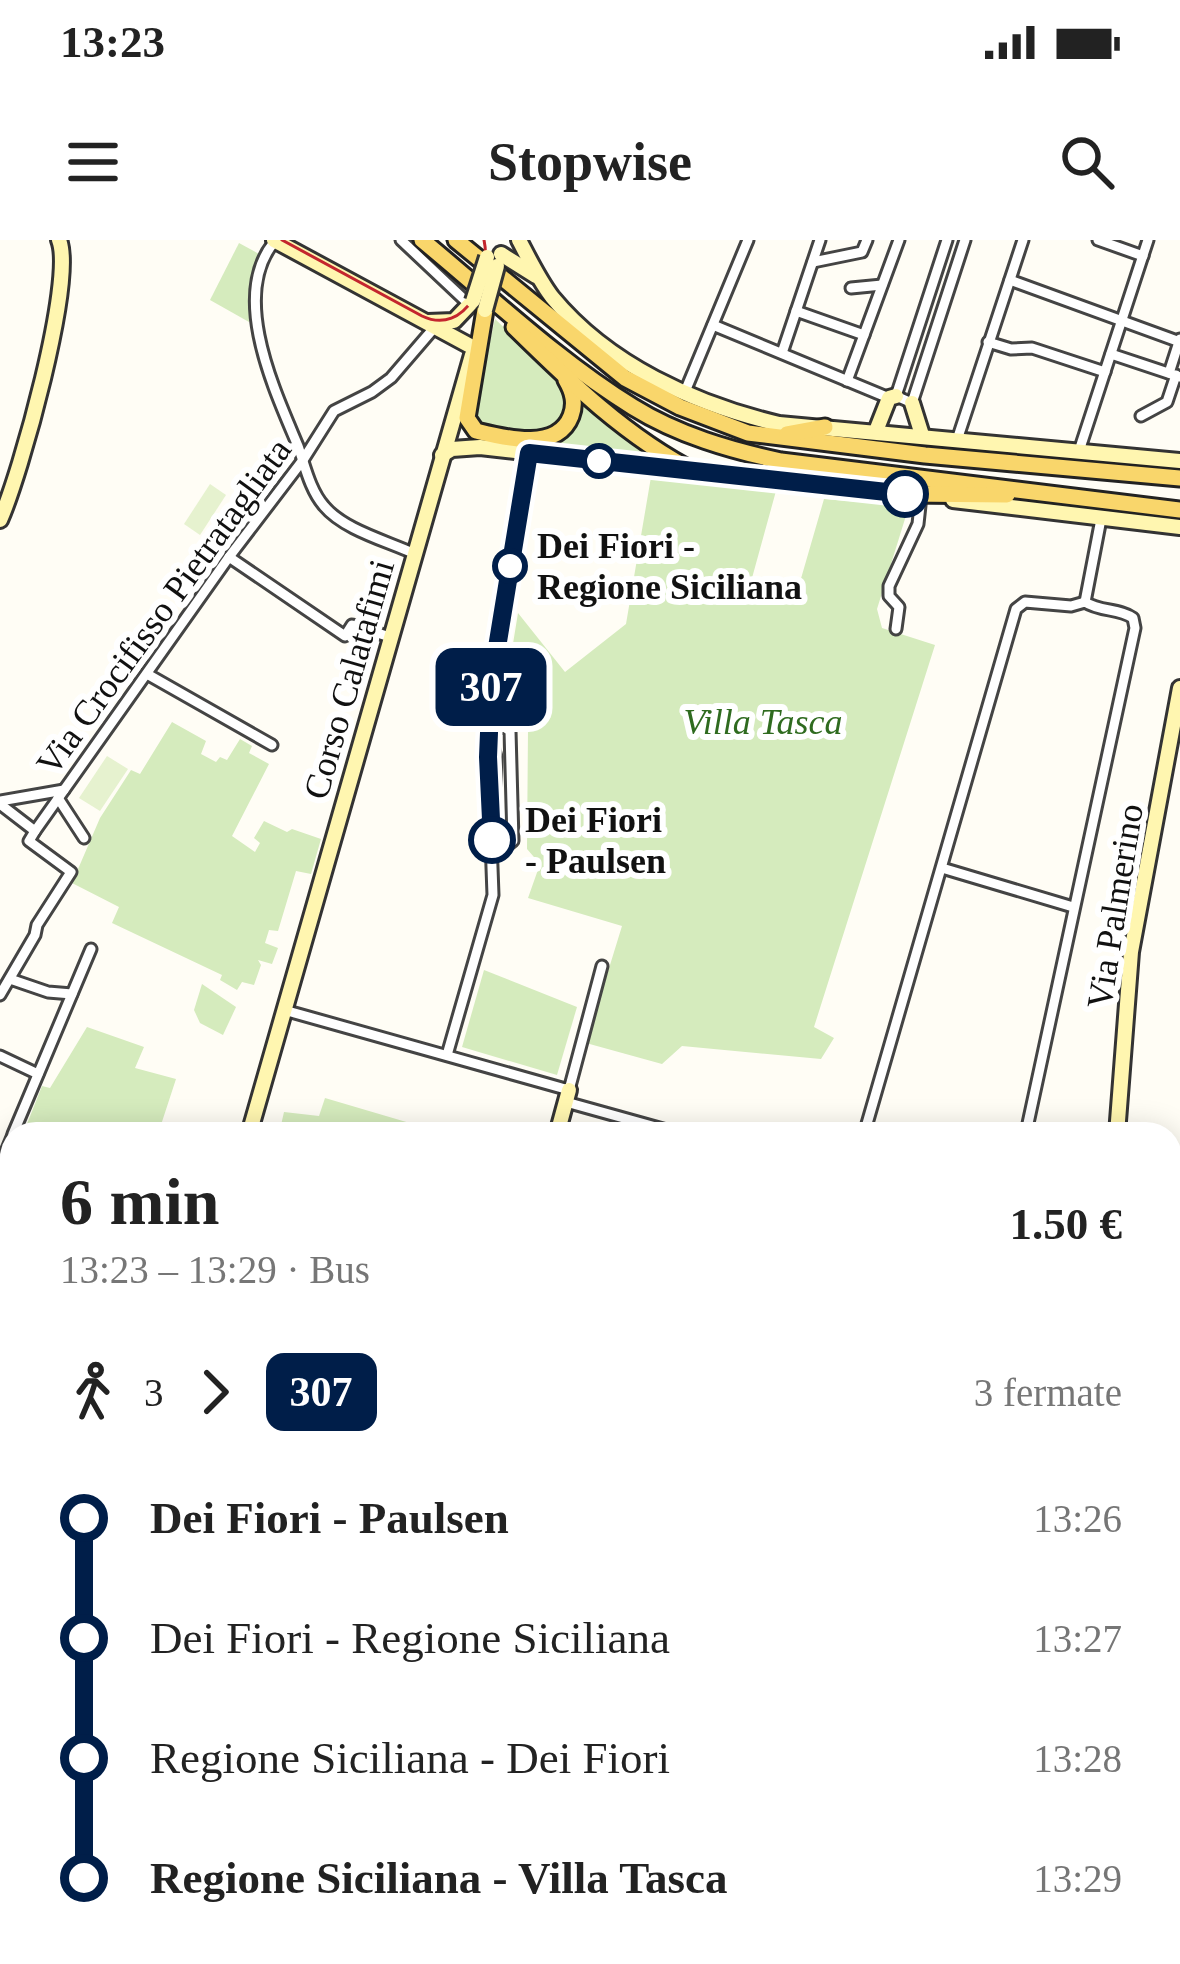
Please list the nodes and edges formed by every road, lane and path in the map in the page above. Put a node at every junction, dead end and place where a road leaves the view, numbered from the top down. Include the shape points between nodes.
1 (59, 240) edge
2 (274, 240) edge
3 (401, 240) edge
4 (422, 240) edge
5 (456, 240) edge
6 (485, 240) edge
7 (519, 240) edge
8 (748, 240) edge
9 (820, 240) edge
10 (867, 240) edge
11 (899, 240) edge
12 (947, 240) edge
13 (965, 240) edge
14 (1023, 240) edge
15 (1098, 240) edge
16 (1148, 240) edge
17 (1143, 256) junction
18 (498, 258) edge
19 (813, 262) junction
20 (452, 265) junction
21 (540, 279) junction
22 (1010, 280) junction
23 (882, 285) junction
24 (851, 288) dead end
25 (476, 306) junction
26 (796, 311) junction
27 (1122, 320) junction
28 (429, 325) junction
29 (713, 325) junction
30 (864, 335) junction
31 (988, 341) junction
32 (1180, 341) edge
33 (474, 348) junction
34 (782, 353) junction
35 (1111, 354) junction
36 (1105, 372) junction
37 (561, 373) junction
38 (1175, 375) edge
39 (847, 381) junction
40 (684, 394) junction
41 (893, 397) junction
42 (1167, 402) junction
43 (912, 403) junction
44 (1180, 406) edge
45 (455, 412) junction
46 (1141, 416) dead end
47 (825, 427) junction
48 (876, 431) junction
49 (922, 435) junction
50 (767, 438) junction
51 (957, 440) junction
52 (480, 447) junction
53 (1079, 451) junction
54 (529, 453) junction
55 (442, 455) junction
56 (303, 460) junction
57 (1180, 461) edge
58 (697, 473) junction
59 (1180, 478) edge
60 (1057, 494) junction
61 (915, 495) junction
62 (1180, 510) edge
63 (1101, 519) junction
64 (0, 520) edge
65 (1180, 527) edge
66 (415, 554) junction
67 (229, 557) junction
68 (1085, 602) junction
69 (896, 628) dead end
70 (390, 637) junction
71 (147, 674) junction
72 (1180, 688) edge
73 (490, 724) junction
74 (272, 745) dead end
75 (61, 794) junction
76 (0, 802) edge
77 (35, 831) junction
78 (84, 838) dead end
79 (493, 853) junction
80 (942, 868) junction
81 (1073, 907) junction
82 (91, 950) dead end
83 (602, 967) dead end
84 (10, 979) junction
85 (72, 994) junction
86 (0, 995) edge
87 (284, 1010) junction
88 (447, 1055) junction
89 (0, 1056) edge
90 (38, 1074) junction
91 (568, 1096) junction
92 (19, 1122) edge
93 (252, 1122) edge
94 (560, 1122) edge
95 (645, 1122) edge
96 (868, 1122) edge
97 (1028, 1122) edge
98 (1118, 1122) edge

1 - 64 street via 57,303
2 - 28 street
2 - 56 street via 256,328
3 - 25 street
4 - 20 main road
5 - 18 main road
6 - 18 street
7 - 21 street
8 - 29 street
9 - 19 street
10 - 19 street via 862,252
11 - 23 street
12 - 41 street
13 - 43 street
14 - 22 street
15 - 17 street
16 - 17 street
17 - 27 street
18 - 21 street
18 - 25 street, Corso Calatafimi, bridge
18 - 50 main road via 599,359 647,391
19 - 26 street
20 - 37 main road
20 - 60 main road via 609,391 695,437 781,461
21 - 40 street via 619,356
22 - 27 street
22 - 31 street
23 - 24 street
23 - 30 street
25 - 28 street
25 - 33 street, Corso Calatafimi
25 - 37 main road via 467,418 476,431 536,440 560,432 574,410
26 - 30 street
26 - 34 street
27 - 32 street
27 - 35 street
28 - 33 street
28 - 56 street, Via Crocifisso Pietratagliata via 391,378 334,411
29 - 34 street
29 - 40 street
30 - 39 street
31 - 36 street
31 - 51 street
32 - 38 street
33 - 45 street, Corso Calatafimi
34 - 39 street
35 - 36 street
35 - 38 street
36 - 53 street
37 - 58 main road
38 - 42 street
39 - 41 street
40 - 47 street via 778,424
41 - 43 street
41 - 48 street
42 - 44 street
42 - 46 street
43 - 49 street
45 - 52 street via 464,435
45 - 55 street, Corso Calatafimi
47 - 48 street
47 - 50 main road
48 - 49 street
49 - 51 street
50 - 59 main road
51 - 53 street
52 - 54 street
52 - 55 street
53 - 57 street
54 - 58 street
54 - 73 street
55 - 66 street, Corso Calatafimi
56 - 66 street via 316,495 336,518
56 - 67 street, Via Crocifisso Pietratagliata
58 - 61 street
60 - 61 main road
60 - 62 main road
61 - 63 street
61 - 69 street via 918,524 889,586 899,607
63 - 65 street
63 - 68 street
66 - 70 street, Corso Calatafimi
67 - 70 street via 345,636 352,625
67 - 71 street, Via Crocifisso Pietratagliata
68 - 80 street via 1025,602 1016,609
68 - 81 street via 1126,613 1135,628
70 - 87 street, Corso Calatafimi
71 - 74 street
71 - 75 street, Via Crocifisso Pietratagliata
72 - 98 street, Via Palmerino via 1131,952
73 - 79 street
73 - 79 street via 510,731 513,841
75 - 76 street
75 - 77 street, Via Crocifisso Pietratagliata
75 - 78 street
76 - 77 street
77 - 84 street via 29,841 71,872
79 - 88 street via 494,896
80 - 81 street
80 - 96 street
81 - 97 street
82 - 85 street
83 - 91 street
84 - 85 street
84 - 86 street
85 - 90 street
87 - 88 street
87 - 93 street, Corso Calatafimi
88 - 91 street
89 - 90 street
90 - 92 street
91 - 94 street
91 - 95 street

